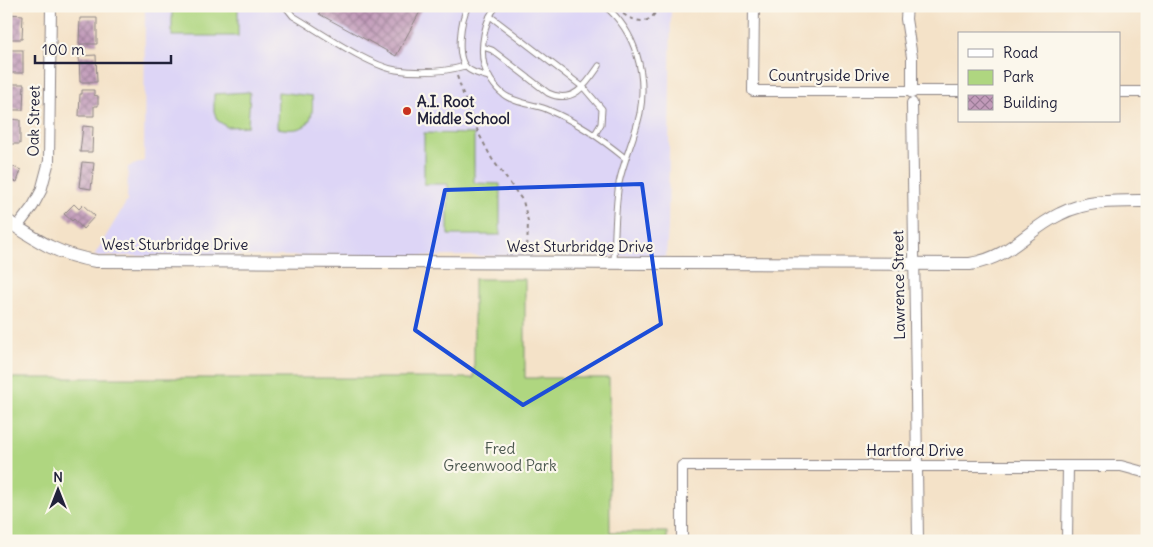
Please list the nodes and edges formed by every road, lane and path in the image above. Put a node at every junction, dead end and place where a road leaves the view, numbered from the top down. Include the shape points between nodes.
1 (51, 6) edge
2 (285, 6) edge
3 (464, 6) edge
4 (468, 6) edge
5 (497, 6) edge
6 (605, 6) edge
7 (658, 6) edge
8 (754, 6) edge
9 (906, 6) edge
10 (612, 10) edge
11 (464, 14) junction
12 (490, 16) junction
13 (483, 48) junction
14 (465, 66) junction
15 (599, 66) dead end
16 (454, 69) junction
17 (490, 78) junction
18 (584, 88) junction
19 (958, 91) edge
20 (1120, 92) edge
21 (1147, 92) edge
22 (912, 96) junction
23 (595, 134) junction
24 (625, 158) junction
25 (1147, 201) edge
26 (12, 223) edge
27 (527, 262) junction
28 (614, 263) junction
29 (913, 264) junction
30 (1068, 466) junction
31 (916, 467) junction
32 (1147, 473) edge
33 (682, 541) edge
34 (918, 541) edge
35 (1067, 541) edge

1 - 26 street, Oak Street via 49,161 34,206
2 - 16 lane via 293,16 364,58 394,70
3 - 11 lane
4 - 11 lane
5 - 12 lane
6 - 10 lane
7 - 10 path via 655,15 638,21
8 - 22 street, Countryside Drive via 754,91
9 - 22 street, Lawrence Street via 912,56
10 - 24 lane via 626,29 634,48 643,86 640,114
11 - 14 lane via 460,51
12 - 13 lane
12 - 18 lane
13 - 17 lane via 484,65
13 - 18 lane via 492,50 557,98
14 - 16 lane
14 - 17 lane
15 - 18 lane
16 - 27 path via 468,109 492,159 523,201 528,221
17 - 23 lane via 503,94 545,109
18 - 23 lane via 602,109 601,124
19 - 22 street, Countryside Drive
20 - 21 street
22 - 29 street, Lawrence Street
23 - 24 lane
24 - 28 lane via 616,210
25 - 29 street, West Sturbridge Drive via 1106,201 1074,207 1047,221 1008,251 981,262
26 - 27 street, West Sturbridge Drive via 62,254 96,261
27 - 28 street, West Sturbridge Drive
28 - 29 street, West Sturbridge Drive
29 - 31 street, Lawrence Street
30 - 31 street, Hartford Drive
30 - 32 street, Hartford Drive via 1121,466
30 - 35 street
31 - 33 street, Hartford Drive via 682,466
31 - 34 street, Lawrence Street

